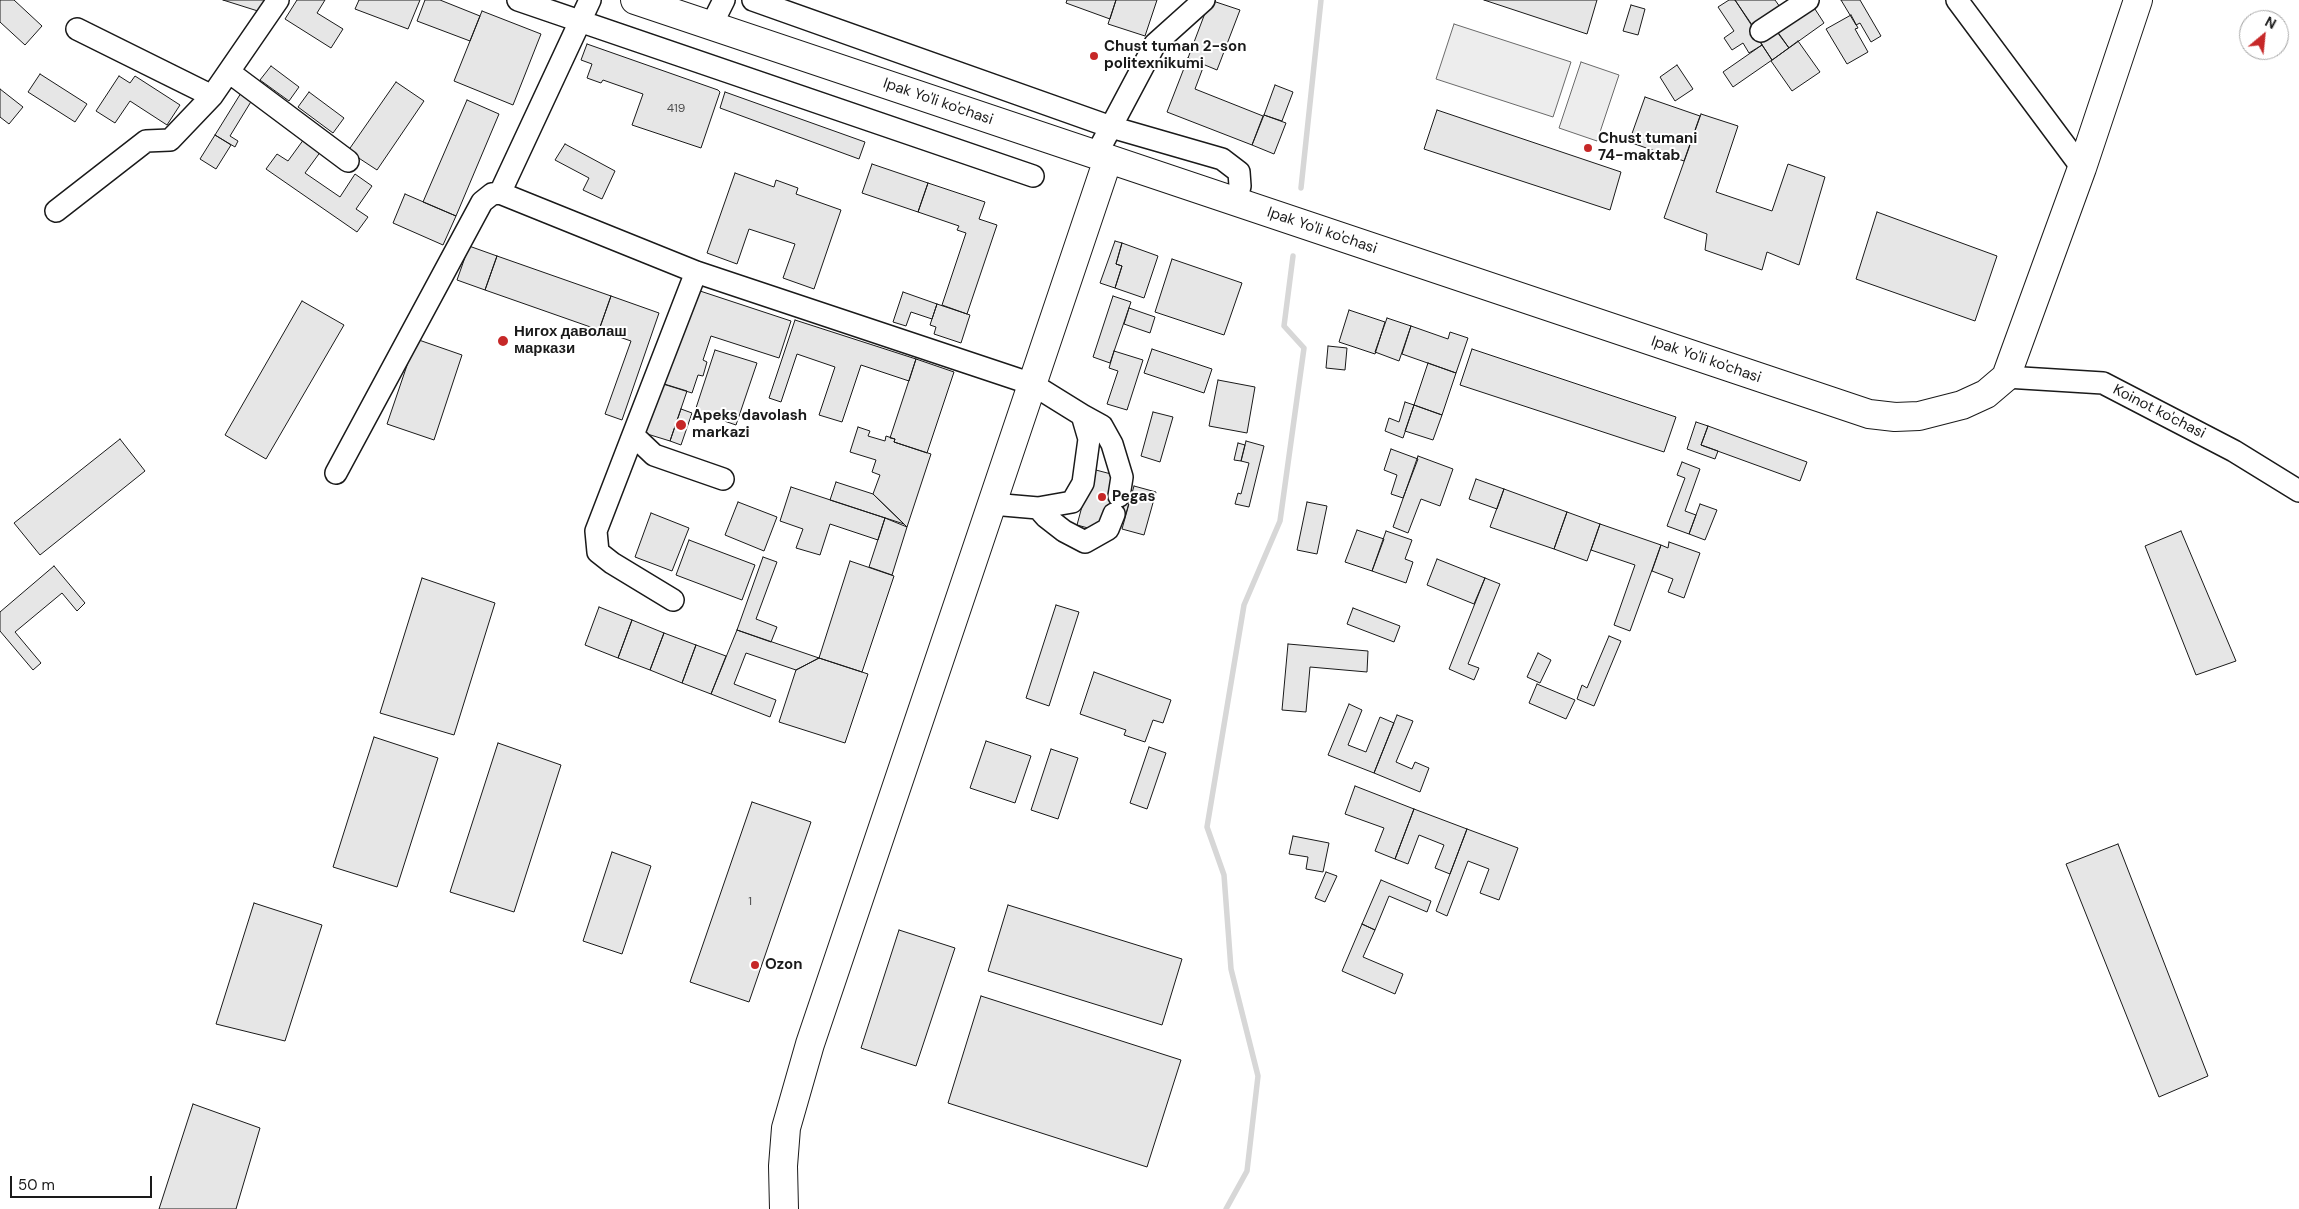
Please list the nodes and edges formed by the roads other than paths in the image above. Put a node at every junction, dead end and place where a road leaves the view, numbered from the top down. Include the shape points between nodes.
1 (278, 0) edge
2 (518, 0) edge
3 (590, 0) edge
4 (635, 0) edge
5 (724, 0) edge
6 (753, 0) edge
7 (1204, 0) edge
8 (1808, 0) edge
9 (1957, 0) edge
10 (2138, 0) edge
11 (580, 21) junction
12 (711, 26) junction
13 (77, 28) dead end
14 (1761, 31) dead end
15 (229, 72) junction
16 (212, 96) junction
17 (1111, 127) junction
18 (1102, 157) junction
19 (348, 161) dead end
20 (2082, 168) junction
21 (1032, 176) dead end
22 (500, 192) junction
23 (1236, 202) junction
24 (56, 211) dead end
25 (696, 272) junction
26 (2006, 377) junction
27 (1032, 384) junction
28 (1082, 415) junction
29 (633, 435) junction
30 (336, 473) dead end
31 (723, 479) dead end
32 (2299, 491) edge
33 (992, 504) junction
34 (1038, 508) junction
35 (673, 600) dead end
36 (784, 1209) edge

1 - 15 street
2 - 11 street
3 - 11 street
4 - 12 main road, Ipak Yo'li ko'chasi
5 - 12 street
6 - 17 street
7 - 17 street via 1155,44
8 - 14 street
9 - 20 street
10 - 20 main road
11 - 21 street
11 - 22 street
12 - 18 main road, Ipak Yo'li ko'chasi
13 - 16 street
15 - 16 street
15 - 19 street
16 - 24 street via 170,140 146,141
17 - 18 street
17 - 23 street via 1222,159 1239,172
18 - 23 main road, Ipak Yo'li ko'chasi
18 - 27 main road
20 - 26 main road
22 - 25 street
22 - 30 street via 482,202
23 - 26 main road, Ipak Yo'li ko'chasi via 1869,414 1895,417 1941,412 1986,394
25 - 27 street
25 - 29 street
26 - 32 street, Koinot ko'chasi via 2102,383 2234,451
27 - 28 street
27 - 33 main road
28 - 34 street via 1089,439 1083,483 1072,502
28 - 34 street via 1102,426 1112,444 1122,477 1108,529 1085,542 1064,531
29 - 31 street via 654,455
29 - 35 street via 596,531 598,552
33 - 34 street
33 - 36 main road via 797,1086 786,1128

